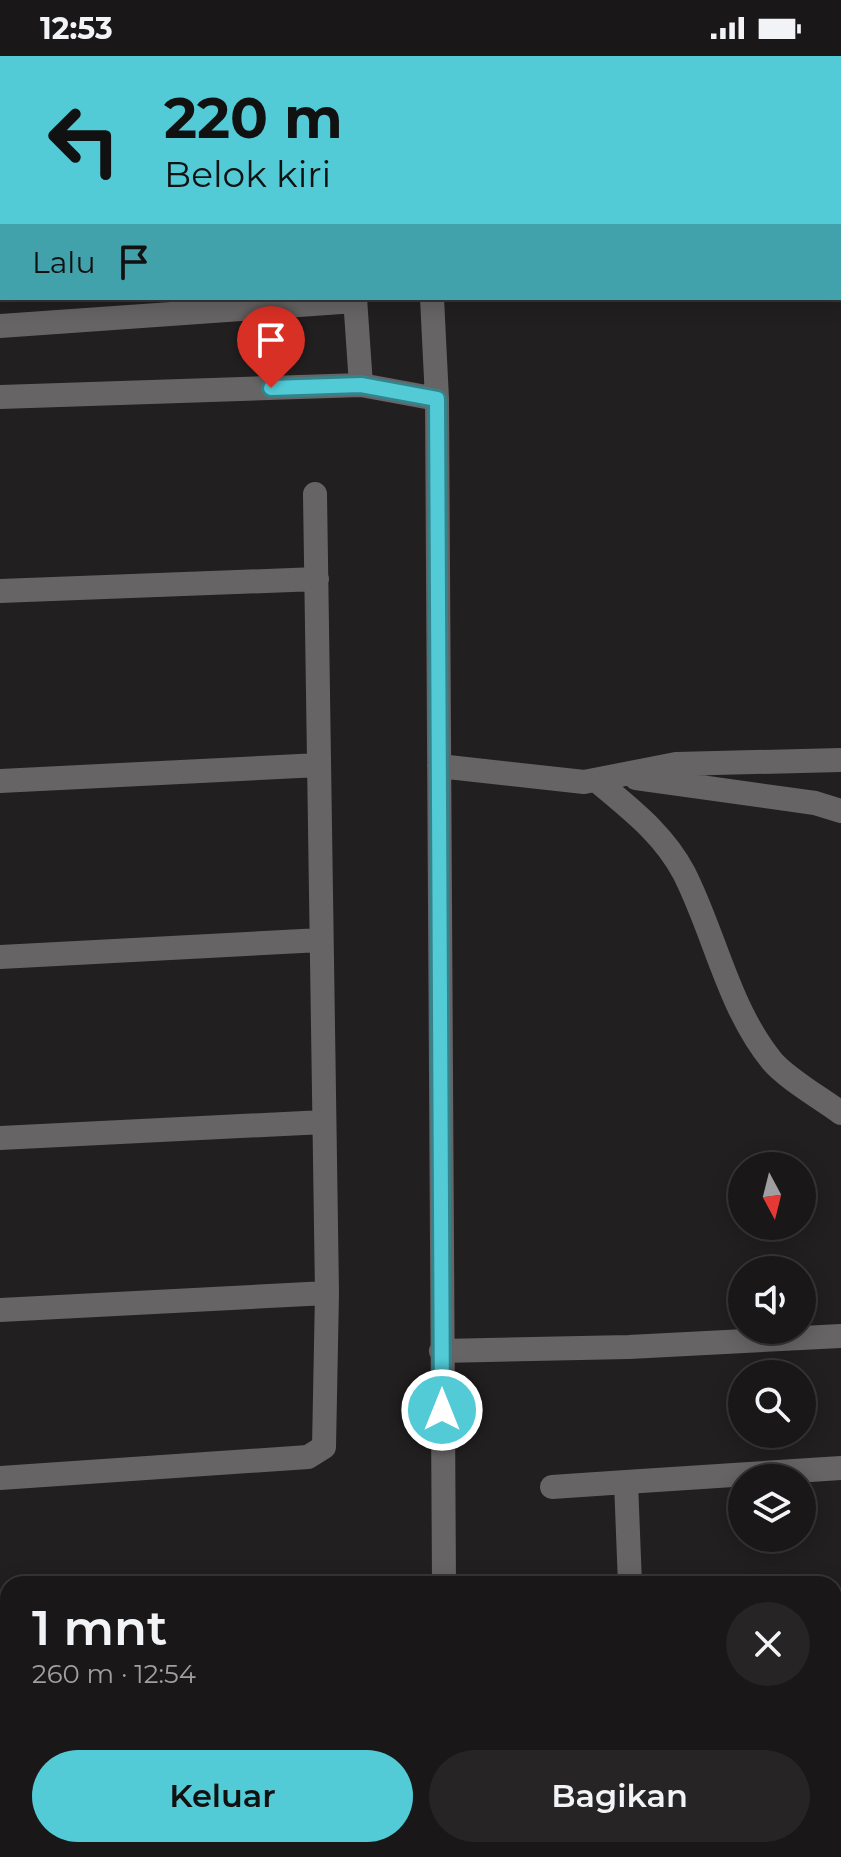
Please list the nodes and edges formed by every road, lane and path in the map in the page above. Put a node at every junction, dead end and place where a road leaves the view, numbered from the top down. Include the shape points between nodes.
1 (342, 300) edge
2 (355, 300) edge
3 (432, 300) edge
4 (0, 326) edge
5 (361, 385) junction
6 (0, 397) edge
7 (437, 399) junction
8 (315, 494) dead end
9 (317, 579) junction
10 (0, 591) edge
11 (841, 760) edge
12 (319, 765) junction
13 (439, 766) junction
14 (607, 778) junction
15 (0, 781) edge
16 (841, 811) edge
17 (321, 940) junction
18 (0, 957) edge
19 (841, 1113) edge
20 (324, 1122) junction
21 (0, 1138) edge
22 (327, 1293) junction
23 (0, 1310) edge
24 (841, 1336) edge
25 (441, 1351) junction
26 (841, 1468) edge
27 (0, 1478) edge
28 (626, 1482) junction
29 (552, 1487) dead end
30 (444, 1576) edge
31 (630, 1576) edge

1 - 4 street
2 - 5 street
3 - 7 street
5 - 6 street
5 - 7 street
7 - 13 street
8 - 9 street
9 - 10 street
9 - 12 street
11 - 14 street via 676,764
12 - 15 street
12 - 17 street
13 - 14 street via 584,782
13 - 25 street
14 - 16 street via 815,803
14 - 19 street via 656,831 683,871 738,1005 773,1063
17 - 18 street
17 - 20 street
20 - 21 street
20 - 22 street
22 - 23 street
22 - 27 street via 326,1439 320,1452 308,1457
24 - 25 street
25 - 30 street
26 - 28 street
28 - 29 street
28 - 31 street

